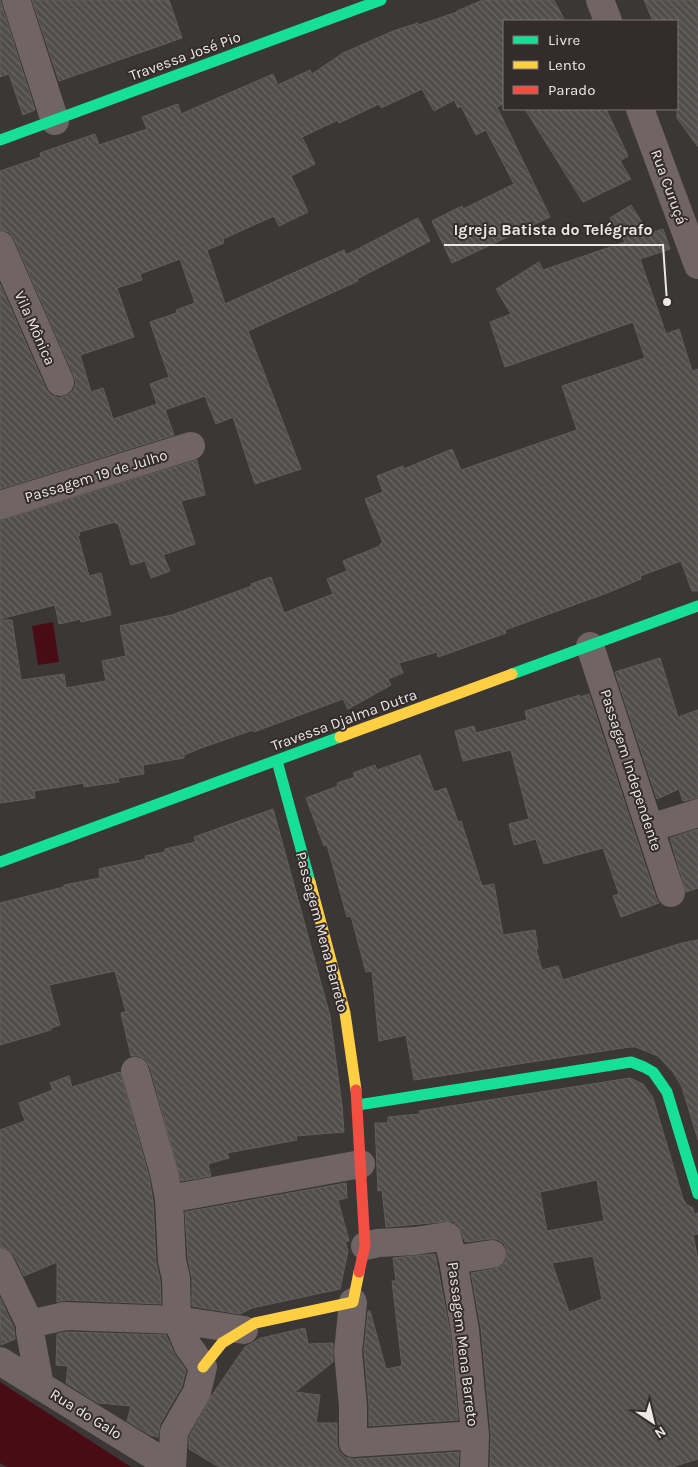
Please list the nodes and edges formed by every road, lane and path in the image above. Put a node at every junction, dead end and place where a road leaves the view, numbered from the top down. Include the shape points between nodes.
1 (16, 0) edge
2 (381, 0) edge
3 (600, 0) edge
4 (608, 20) edge
5 (640, 110) edge
6 (55, 121) junction
7 (0, 140) edge
8 (0, 245) edge
9 (698, 265) edge
10 (60, 382) dead end
11 (191, 446) dead end
12 (0, 505) edge
13 (698, 606) edge
14 (590, 646) junction
15 (277, 761) junction
16 (698, 813) edge
17 (650, 828) junction
18 (0, 862) edge
19 (671, 893) dead end
20 (135, 1071) dead end
21 (358, 1105) junction
22 (361, 1164) junction
23 (698, 1194) edge
24 (169, 1199) junction
25 (365, 1246) junction
26 (492, 1254) dead end
27 (453, 1260) junction
28 (0, 1262) edge
29 (353, 1302) junction
30 (177, 1320) junction
31 (30, 1324) junction
32 (244, 1330) junction
33 (0, 1361) edge
34 (202, 1367) junction
35 (40, 1386) junction
36 (475, 1435) junction
37 (172, 1467) edge
38 (474, 1467) edge

1 - 6 street
2 - 6 street, Travessa José Pio
3 - 4 street
5 - 9 street, Rua Curuçá
6 - 7 street, Travessa José Pio
8 - 10 street, Vila Mônica
11 - 12 street, Passagem 19 de Julho
13 - 14 street, Travessa Djalma Dutra
14 - 15 street, Travessa Djalma Dutra
14 - 17 street, Passagem Independente
15 - 18 street, Travessa Djalma Dutra
15 - 21 street, Passagem Mena Barreto via 345,1013
16 - 17 street
17 - 19 street, Passagem Independente
20 - 24 street
21 - 22 street, Passagem Mena Barreto
21 - 23 street via 631,1062 647,1066 659,1076 667,1092
22 - 24 street
22 - 25 street, Passagem Mena Barreto
24 - 30 street
25 - 27 street, Passagem Mena Barreto via 447,1236
25 - 29 street
26 - 27 street
27 - 36 street, Passagem Mena Barreto via 465,1330
28 - 31 street
29 - 32 street via 255,1322
29 - 36 street via 348,1352 354,1406 353,1443
30 - 31 street via 65,1316
30 - 32 street
30 - 34 street
31 - 35 street
32 - 34 street via 222,1343
33 - 35 street, Rua do Galo
34 - 37 street via 197,1392 174,1432
35 - 37 street, Rua do Galo
36 - 38 street, Passagem Mena Barreto

